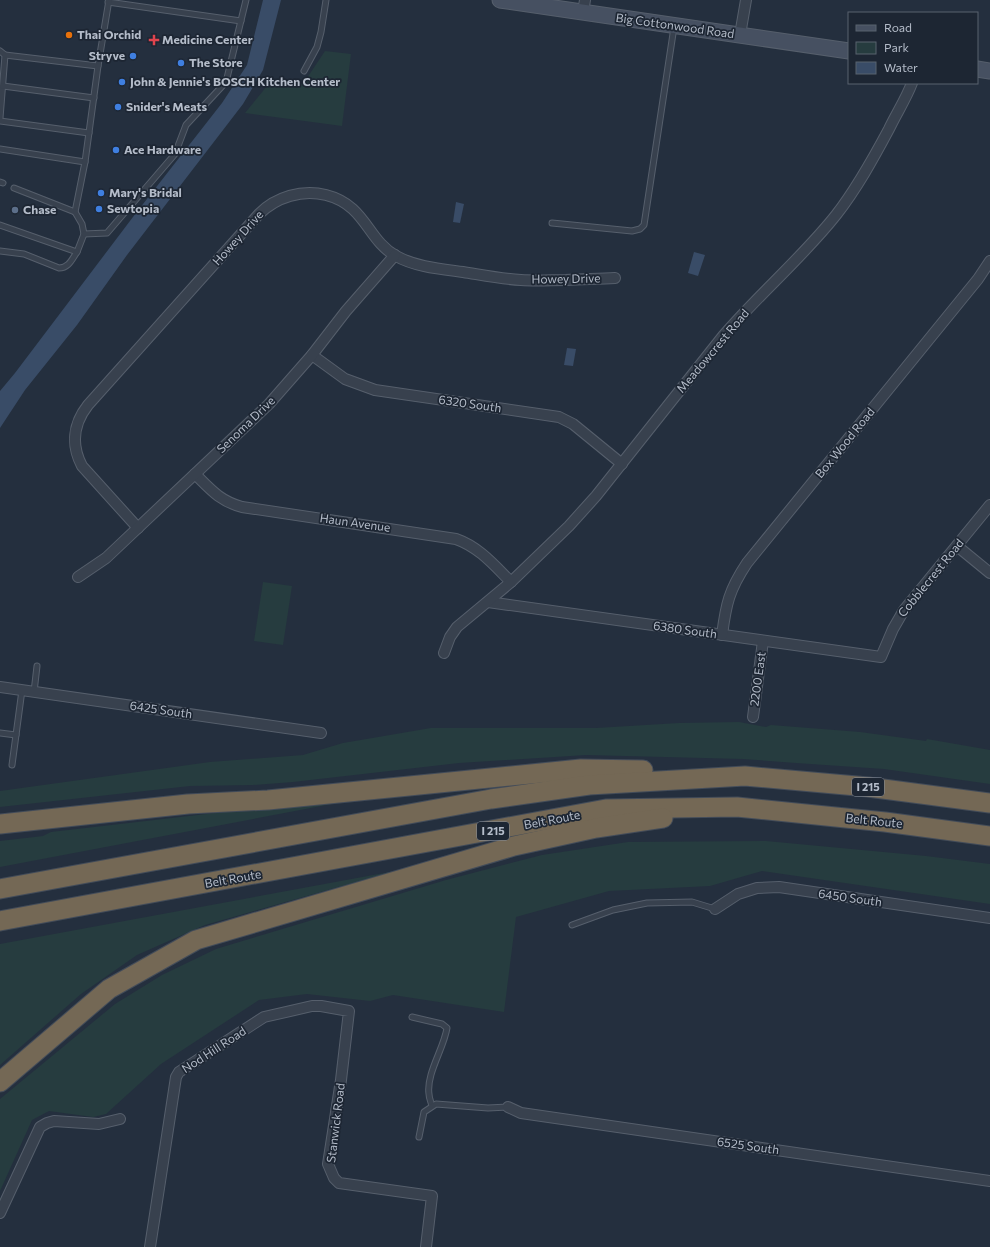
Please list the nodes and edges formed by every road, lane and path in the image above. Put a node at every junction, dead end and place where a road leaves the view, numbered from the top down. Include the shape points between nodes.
1 (246, 0) edge
2 (326, 0) edge
3 (500, 0) edge
4 (746, 0) edge
5 (109, 1) edge
6 (584, 6) edge
7 (241, 21) junction
8 (674, 26) junction
9 (740, 35) junction
10 (0, 51) edge
11 (848, 51) edge
12 (6, 55) junction
13 (98, 66) junction
14 (978, 69) edge
15 (304, 71) dead end
16 (990, 71) edge
17 (911, 84) edge
18 (3, 86) junction
19 (94, 98) junction
20 (0, 118) edge
21 (0, 121) edge
22 (89, 133) junction
23 (0, 149) edge
24 (85, 162) junction
25 (14, 188) dead end
26 (75, 212) junction
27 (552, 223) dead end
28 (0, 225) edge
29 (84, 234) junction
30 (0, 251) edge
31 (77, 252) junction
32 (394, 255) junction
33 (990, 261) edge
34 (615, 278) dead end
35 (312, 355) junction
36 (622, 464) junction
37 (195, 474) junction
38 (990, 506) edge
39 (138, 528) junction
40 (956, 546) junction
41 (990, 573) edge
42 (78, 577) dead end
43 (511, 582) junction
44 (488, 602) junction
45 (722, 635) junction
46 (763, 641) junction
47 (444, 653) dead end
48 (881, 657) joint
49 (37, 666) dead end
50 (0, 687) edge
51 (22, 690) junction
52 (34, 692) junction
53 (753, 717) dead end
54 (0, 733) edge
55 (321, 733) dead end
56 (16, 735) junction
57 (12, 765) dead end
58 (744, 776) junction
59 (990, 803) edge
60 (737, 807) junction
61 (0, 824) edge
62 (990, 836) edge
63 (0, 890) edge
64 (715, 910) joint
65 (990, 918) edge
66 (0, 921) edge
67 (572, 924) dead end
68 (349, 1012) joint
69 (412, 1017) dead end
70 (0, 1082) edge
71 (432, 1106) junction
72 (508, 1108) joint
73 (120, 1119) dead end
74 (419, 1137) dead end
75 (990, 1181) edge
76 (0, 1214) edge
77 (150, 1247) edge
78 (426, 1247) edge

1 - 7 lane
2 - 15 lane via 321,32
3 - 6 main road, Big Cottonwood Road
4 - 9 street
5 - 7 lane
5 - 13 lane
6 - 8 main road, Big Cottonwood Road
7 - 29 lane via 226,82 186,125 175,154 107,233
8 - 9 main road, Big Cottonwood Road
8 - 27 lane via 644,225 632,232
9 - 11 main road, Big Cottonwood Road
10 - 12 lane
12 - 13 lane
12 - 18 lane
13 - 19 lane
14 - 16 main road
17 - 36 street, Meadowcrest Road via 872,161 836,215 738,318
18 - 19 lane
18 - 20 lane
19 - 22 lane
21 - 22 lane
22 - 24 lane
23 - 24 lane
24 - 26 lane
25 - 26 lane
26 - 29 lane
28 - 31 lane
29 - 31 lane
30 - 31 lane via 24,254 59,268 68,265
32 - 34 street, Howey Drive via 430,267 509,279
32 - 35 street, Senoma Drive
32 - 39 street, Howey Drive via 380,242 358,213 343,202 325,195 306,193 289,196 269,205 259,214 79,418 75,442 82,466
33 - 45 street, Box Wood Road via 747,563 729,595
35 - 36 street, 6320 South via 345,379 375,390 559,417 573,424
35 - 37 street, Senoma Drive via 269,404
36 - 43 street, Meadowcrest Road via 573,521
37 - 39 street, Senoma Drive
37 - 43 street, Haun Avenue via 222,499 242,507 456,538 479,551
38 - 40 street, Cobblecrest Road
39 - 42 street, Senoma Drive via 106,558
40 - 41 street
40 - 48 street, Cobblecrest Road via 900,616
43 - 44 street, Meadowcrest Road
44 - 45 street, 6380 South
44 - 47 street, Meadowcrest Road via 453,631
45 - 46 street, 6380 South
46 - 48 street, 6380 South
46 - 53 street, 2200 East
49 - 52 lane
50 - 51 street, 6425 South
51 - 52 street, 6425 South
51 - 56 lane
52 - 55 street, 6425 South
54 - 56 lane
56 - 57 lane
58 - 59 highway, I 215 via 868,787
58 - 61 highway via 690,771 581,769 268,800 188,804
58 - 63 highway, I 215 via 589,785 491,799
60 - 62 highway, Belt Route / I 215
60 - 66 highway, Belt Route / I 215 via 606,809
60 - 70 highway via 596,828 514,846 196,940 109,989
64 - 65 street, 6450 South via 738,894 757,888 779,888
64 - 67 lane via 692,902 647,902
68 - 77 street, Nod Hill Road via 312,1006 264,1017 179,1072 176,1077
68 - 78 street, Stanwick Road via 328,1164 339,1183 432,1196
69 - 71 lane via 442,1024 447,1028 429,1086
71 - 72 lane via 436,1104
71 - 74 lane via 424,1112
72 - 75 street, 6525 South via 529,1115
73 - 76 street via 99,1124 61,1120 47,1122 40,1127

